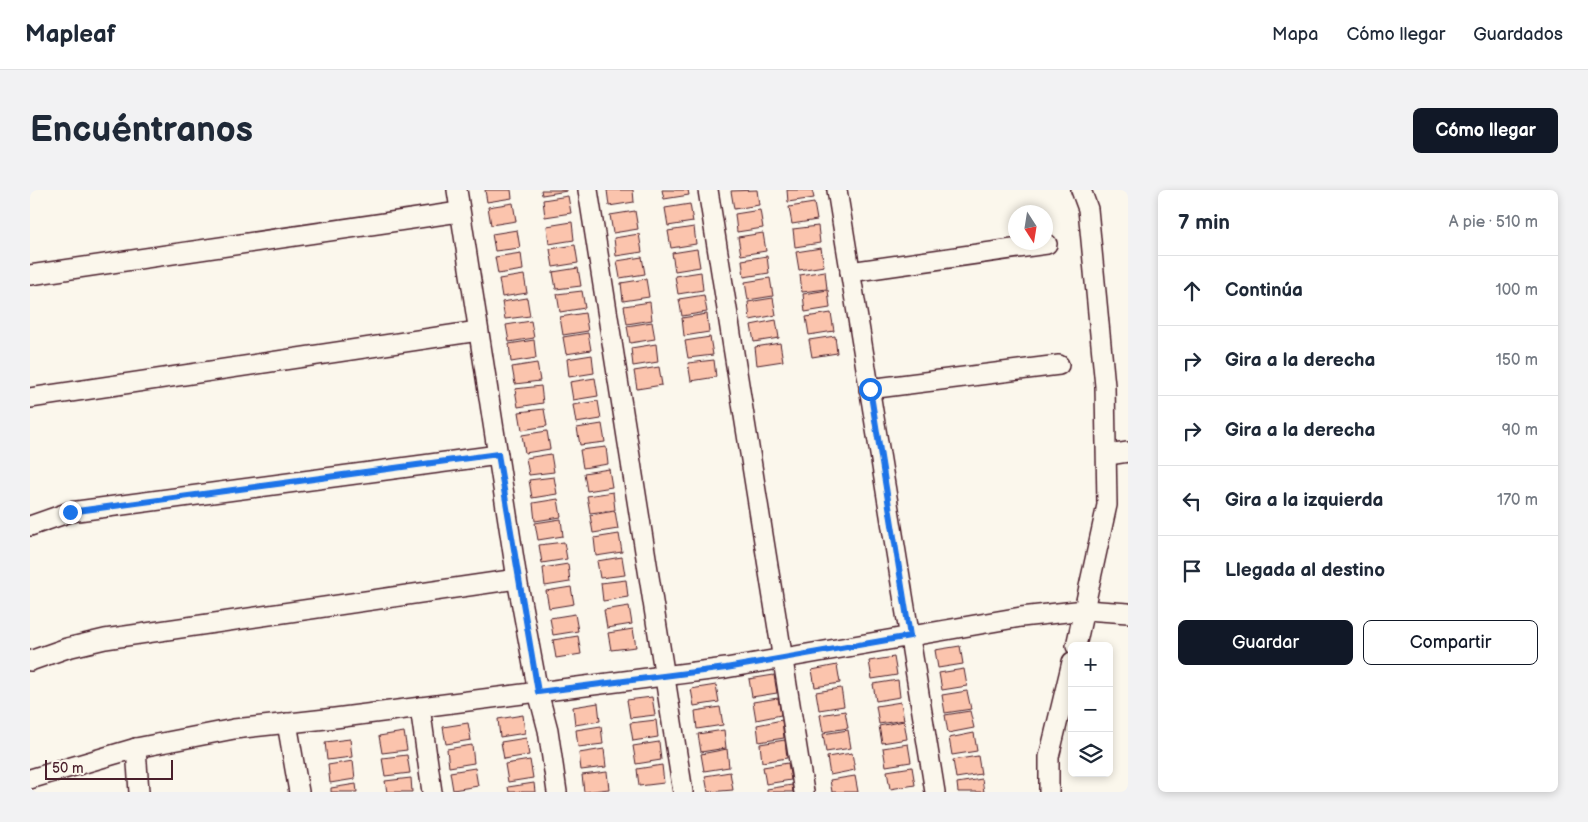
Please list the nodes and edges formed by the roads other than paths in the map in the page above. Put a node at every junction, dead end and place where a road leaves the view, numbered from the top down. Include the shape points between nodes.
1 (457, 190) edge
2 (588, 190) edge
3 (708, 190) edge
4 (837, 190) edge
5 (1080, 190) edge
6 (459, 212) junction
7 (1008, 250) edge
8 (850, 272) junction
9 (30, 275) edge
10 (478, 331) junction
11 (1059, 365) dead end
12 (870, 389) junction
13 (30, 398) edge
14 (1128, 452) edge
15 (498, 454) junction
16 (1108, 455) junction
17 (30, 526) edge
18 (517, 579) junction
19 (1084, 610) junction
20 (1128, 613) edge
21 (910, 636) junction
22 (1077, 642) edge
23 (781, 658) junction
24 (30, 661) edge
25 (666, 676) junction
26 (1068, 679) edge
27 (538, 692) junction
28 (420, 707) junction
29 (287, 723) junction
30 (136, 748) junction
31 (30, 779) edge
32 (139, 792) edge
33 (299, 792) edge
34 (432, 792) edge
35 (557, 792) edge
36 (683, 792) edge
37 (804, 792) edge
38 (935, 792) edge
39 (1049, 792) edge

1 - 6 street
2 - 25 street
3 - 23 street
4 - 8 street
5 - 16 street via 1089,219 1105,386
6 - 9 street
6 - 10 street
7 - 8 street
8 - 12 street
10 - 13 street
10 - 15 street
11 - 12 street
12 - 21 street
14 - 16 street
15 - 17 street via 70,512
15 - 18 street
16 - 19 street via 1107,505
18 - 24 street via 105,639
18 - 27 street
19 - 20 street
19 - 21 street
19 - 22 street
21 - 23 street
21 - 38 street
23 - 25 street
23 - 37 street
25 - 27 street
25 - 36 street
26 - 39 street via 1049,757
27 - 28 street
27 - 35 street via 548,730
28 - 29 street
28 - 34 street
29 - 30 street via 234,729
29 - 33 street
30 - 31 street
30 - 32 street

